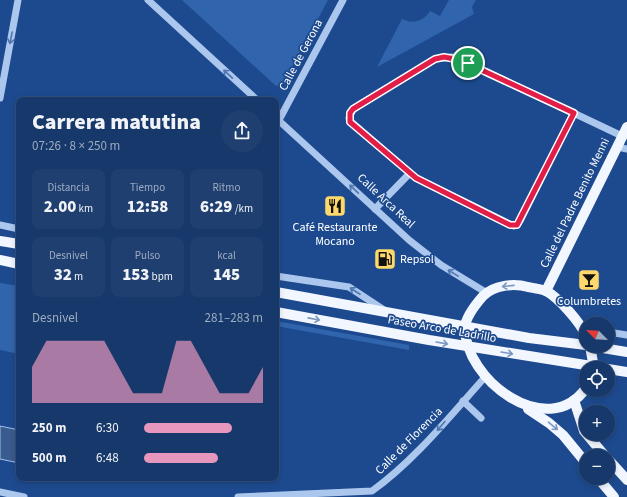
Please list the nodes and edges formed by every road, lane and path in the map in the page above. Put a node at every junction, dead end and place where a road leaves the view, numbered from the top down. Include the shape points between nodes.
1 (18, 0) edge
2 (148, 0) edge
3 (343, 0) edge
4 (254, 97) edge
5 (0, 98) edge
6 (574, 113) junction
7 (279, 115) edge
8 (279, 121) edge
9 (627, 127) edge
10 (622, 136) junction
11 (622, 148) edge
12 (410, 173) junction
13 (375, 209) junction
14 (0, 225) edge
15 (16, 228) edge
16 (0, 241) edge
17 (16, 244) edge
18 (0, 260) edge
19 (16, 263) edge
20 (279, 276) edge
21 (546, 292) junction
22 (279, 293) edge
23 (487, 293) junction
24 (388, 312) junction
25 (279, 313) edge
26 (579, 324) edge
27 (465, 326) junction
28 (615, 333) edge
29 (627, 335) edge
30 (579, 344) edge
31 (469, 347) junction
32 (615, 350) edge
33 (627, 352) edge
34 (579, 364) edge
35 (615, 370) edge
36 (627, 372) edge
37 (486, 376) junction
38 (580, 397) edge
39 (574, 400) junction
40 (462, 401) junction
41 (521, 404) junction
42 (481, 418) dead end
43 (599, 449) edge
44 (579, 454) edge
45 (615, 466) edge
46 (626, 476) edge
47 (604, 485) edge
48 (0, 492) edge
49 (24, 497) edge
50 (238, 497) edge
51 (614, 497) edge

1 -> 5 street
4 -> 2 street
3 - 7 street, Calle de Gerona
6 - 10 street
6 - 12 street via 517,225 510,225
6 - 12 street via 460,60 444,57 435,59 350,113 350,122
13 -> 8 street, Calle Arca Real
9 - 10 main road, Calle del Padre Benito Menni
10 - 11 main road, Calle del Padre Benito Menni
11 - 21 main road, Calle del Padre Benito Menni
12 - 13 street
23 -> 13 street, Calle Arca Real via 441,265
14 - 15 street
16 - 17 main road
18 - 19 main road
24 -> 20 street, Paseo Arco de Ladrillo via 349,287
21 -> 23 main road via 521,285 504,285
21 - 26 main road
22 - 24 main road, Paseo Arco de Ladrillo
23 - 27 main road via 474,307
24 - 27 main road, Paseo Arco de Ladrillo
25 -> 31 main road, Paseo Arco de Ladrillo
27 - 30 main road, Paseo Arco de Ladrillo
27 - 31 main road
28 - 29 street
31 -> 34 main road, Paseo Arco de Ladrillo
31 - 37 main road
32 - 33 main road
35 - 36 main road
37 - 40 street, Calle de Florencia
37 - 41 main road via 499,390
38 - 39 main road
39 - 41 main road via 560,407 544,410
39 - 43 main road via 584,431
40 - 42 street
40 -> 50 street, Calle de Florencia via 425,444 372,491
41 -> 44 main road via 563,435
45 - 46 main road
47 - 51 main road
48 - 49 street

